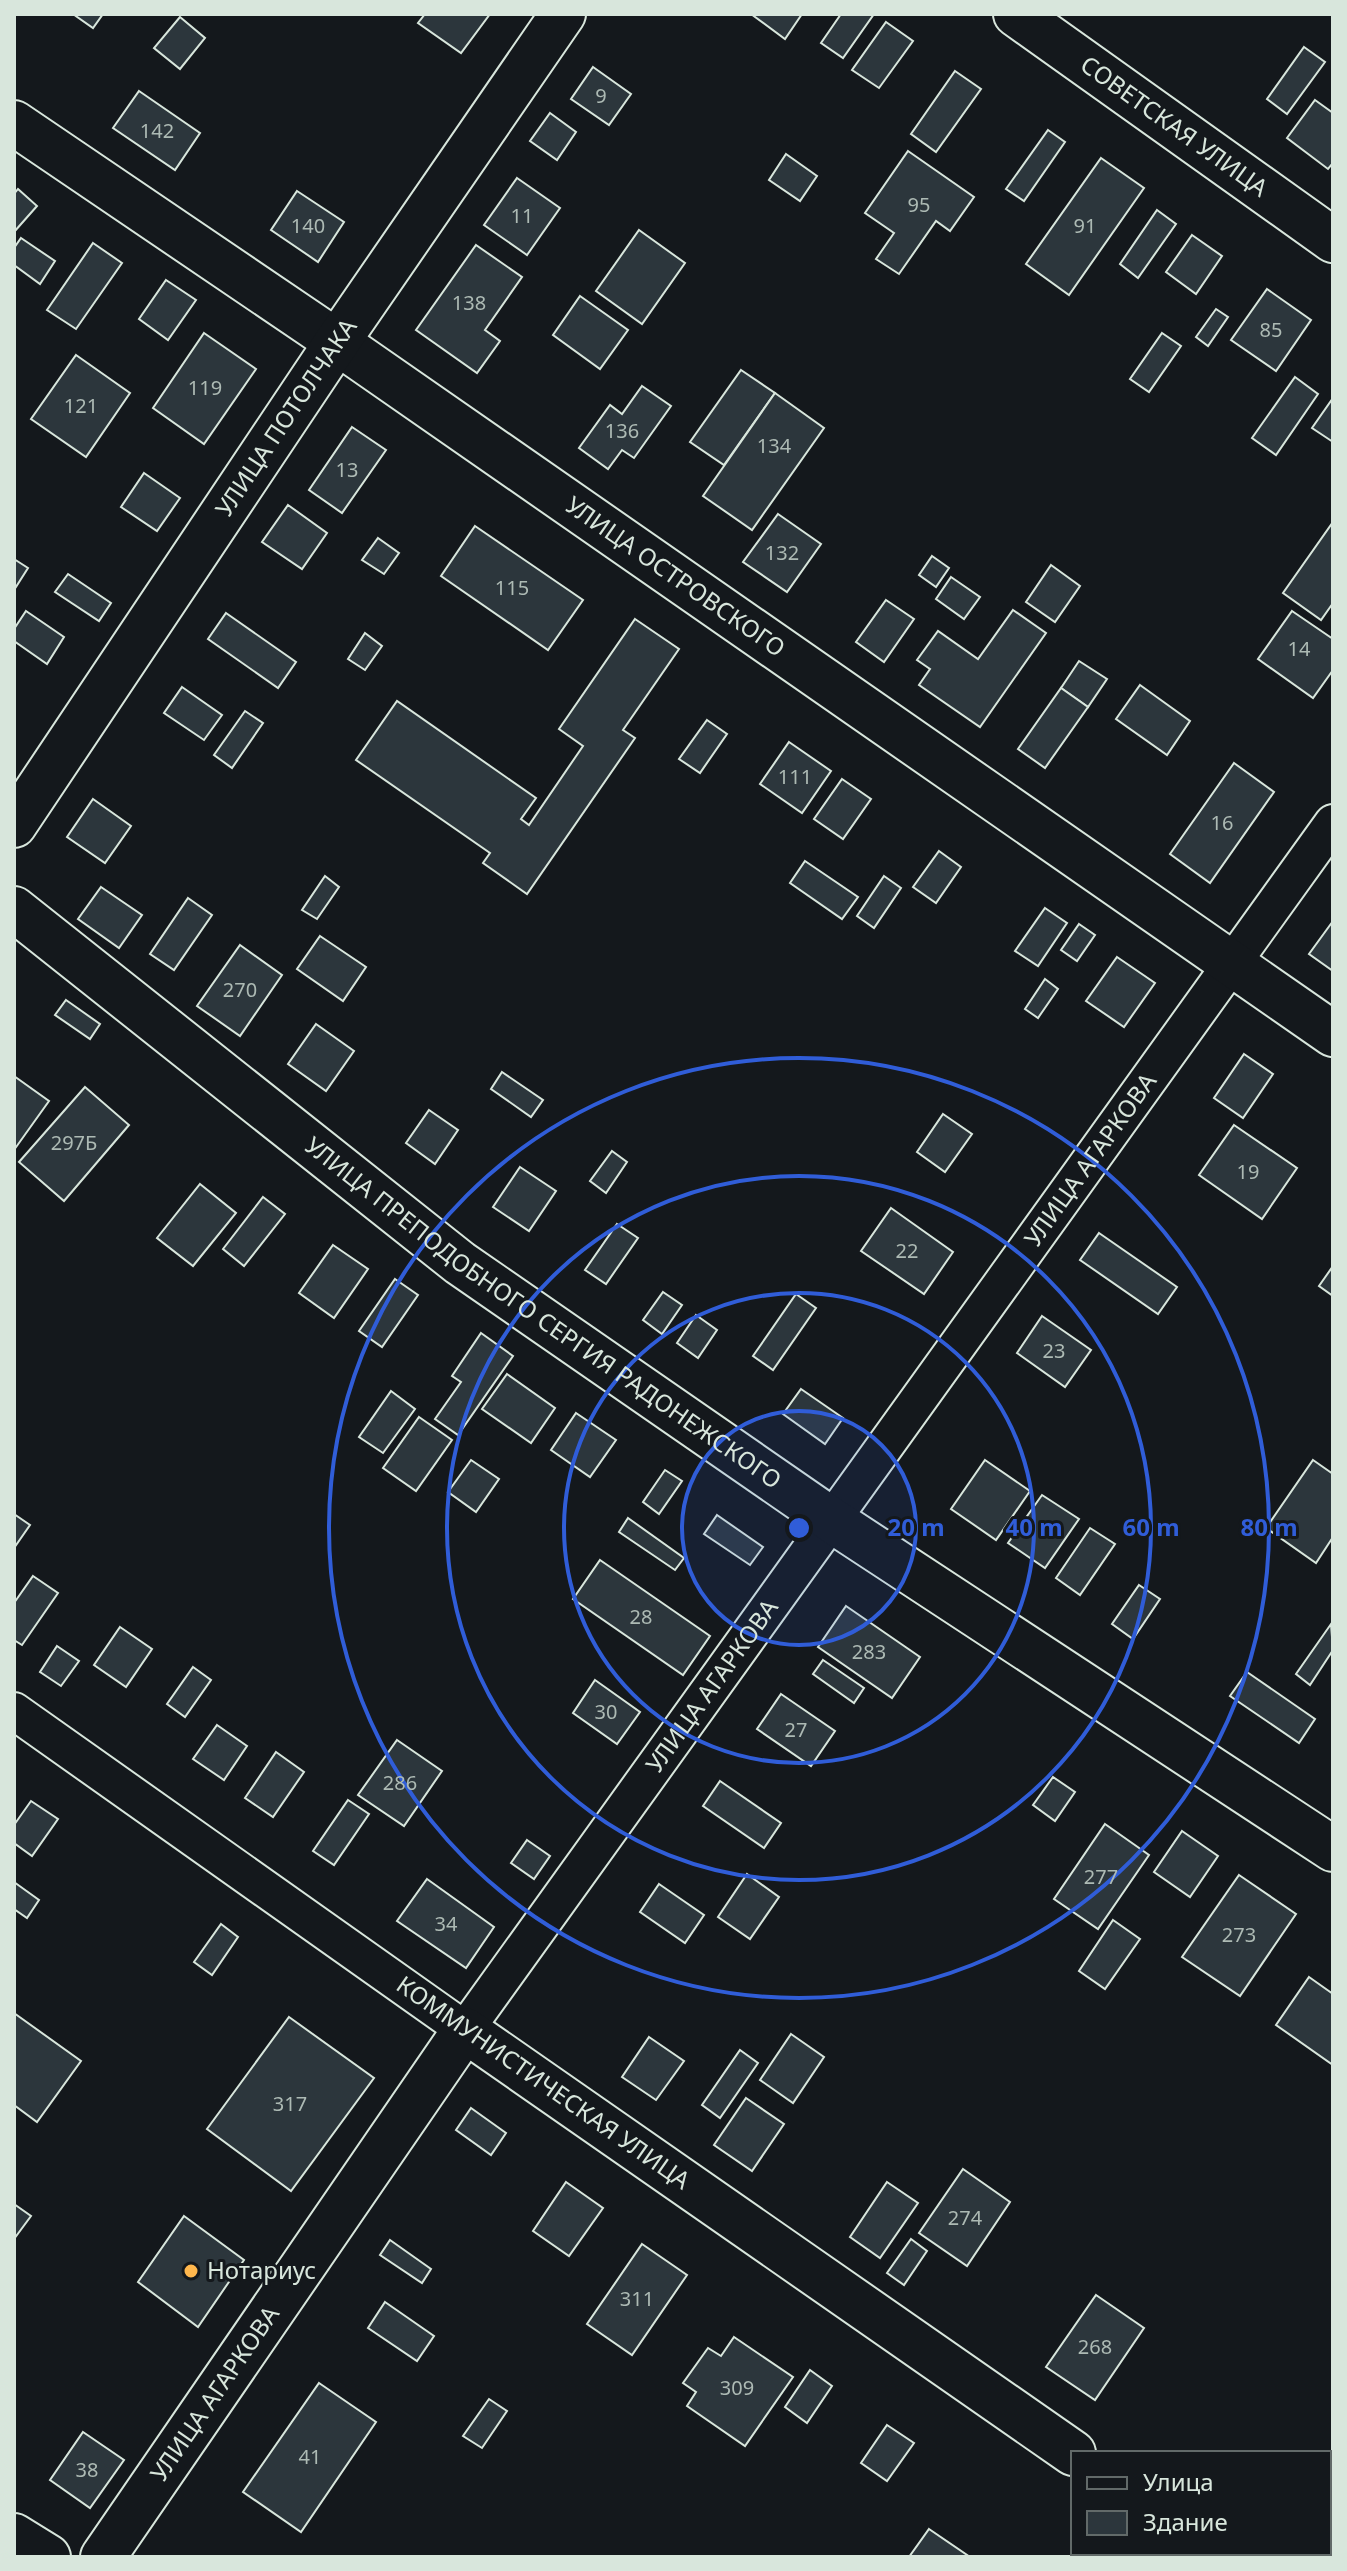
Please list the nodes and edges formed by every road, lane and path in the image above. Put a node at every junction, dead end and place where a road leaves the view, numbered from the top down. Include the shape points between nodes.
1 (563, 14) edge
2 (1016, 14) edge
3 (14, 123) edge
4 (1333, 240) edge
5 (337, 342) junction
6 (1333, 823) edge
7 (14, 825) edge
8 (14, 909) edge
9 (1232, 963) junction
10 (1333, 1034) edge
11 (833, 1521) junction
12 (14, 1711) edge
13 (1333, 1849) edge
14 (465, 2030) junction
15 (1071, 2452) edge
16 (14, 2536) edge
17 (48, 2557) edge
18 (103, 2557) edge

1 - 5 street, УЛИЦА ПОТОЛЧАКА
2 - 4 street, СОВЕТСКАЯ УЛИЦА
3 - 5 street, УЛИЦА ОСТРОВСКОГО
5 - 7 street, УЛИЦА ПОТОЛЧАКА
5 - 9 street, УЛИЦА ОСТРОВСКОГО
6 - 9 street, УЛИЦА АГАРКОВА
8 - 11 street, УЛИЦА ПРЕПОДОБНОГО СЕРГИЯ РАДОНЕЖСКОГО via 460,1263
9 - 10 street, УЛИЦА ОСТРОВСКОГО
9 - 11 street, УЛИЦА АГАРКОВА
11 - 13 street, УЛИЦА ПРЕПОДОБНОГО СЕРГИЯ РАДОНЕЖСКОГО
11 - 14 street, УЛИЦА АГАРКОВА
12 - 14 street, КОММУНИСТИЧЕСКАЯ УЛИЦА
14 - 15 street, КОММУНИСТИЧЕСКАЯ УЛИЦА
14 - 18 street, УЛИЦА АГАРКОВА
16 - 17 street

